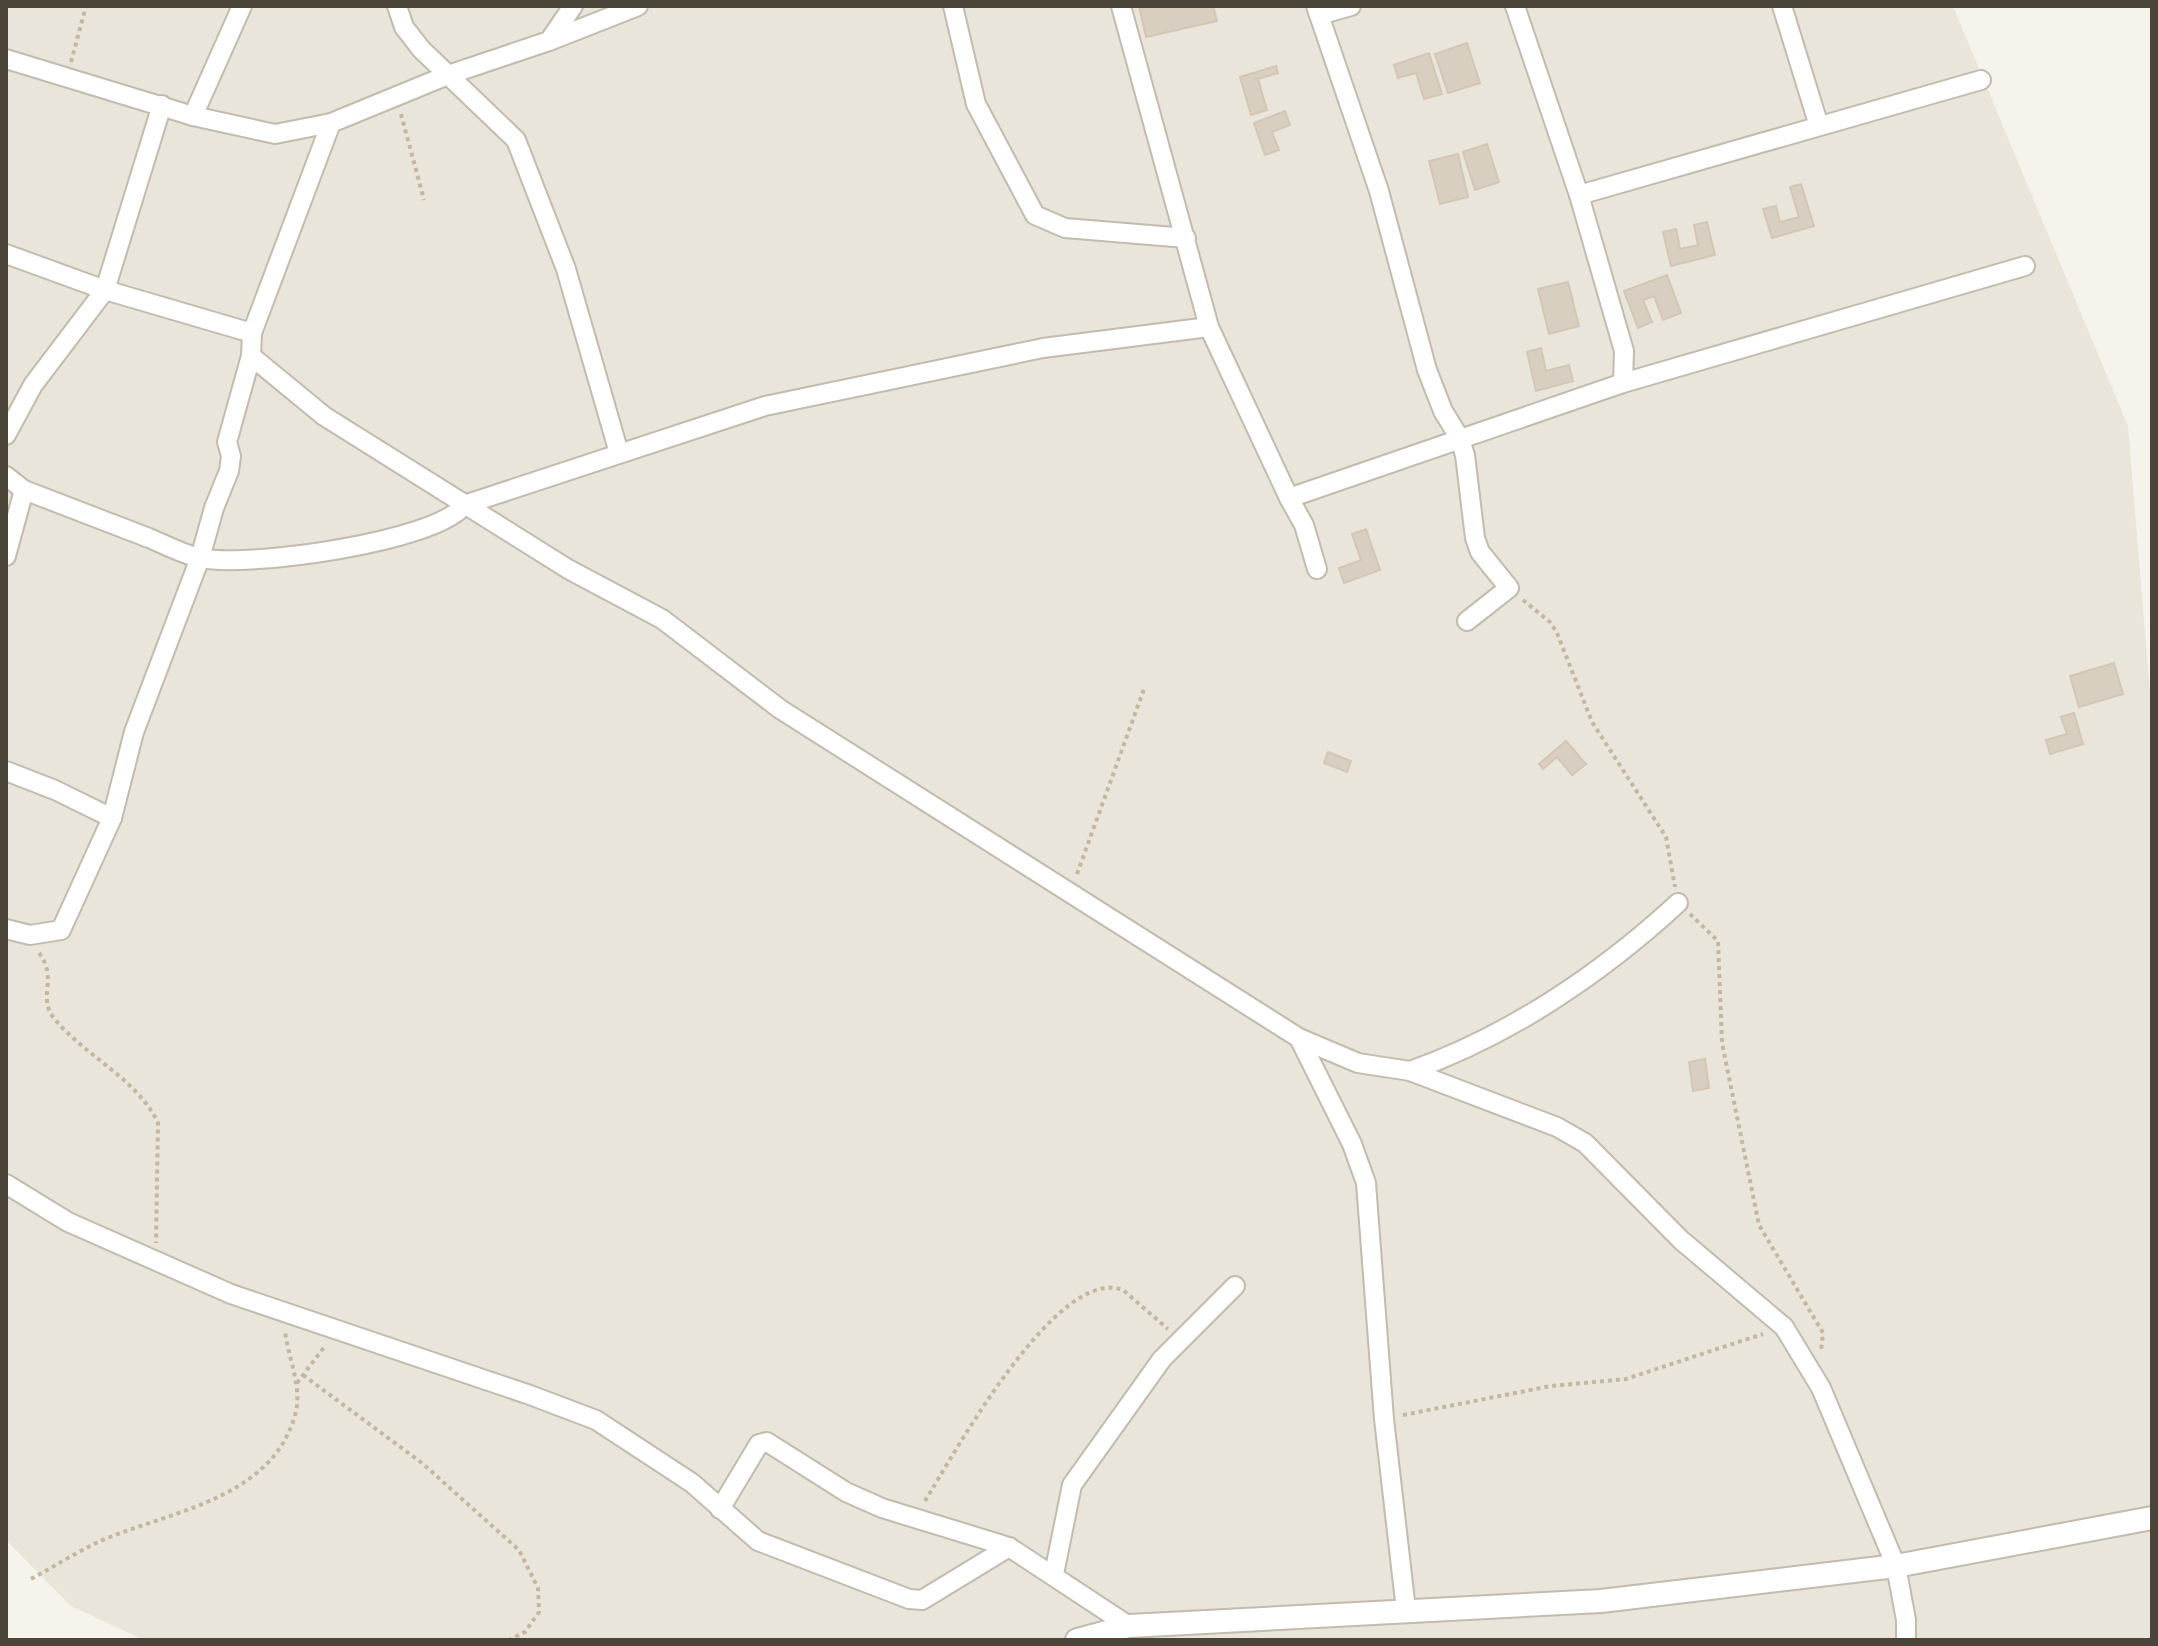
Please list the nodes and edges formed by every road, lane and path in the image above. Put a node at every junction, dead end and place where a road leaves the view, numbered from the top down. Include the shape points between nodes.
1 (86, 6) edge
2 (242, 6) edge
3 (397, 6) edge
4 (573, 6) edge
5 (638, 6) edge
6 (953, 6) edge
7 (1121, 6) edge
8 (1351, 6) edge
9 (1515, 6) edge
10 (1782, 6) edge
11 (1318, 11) edge
12 (549, 41) junction
13 (6, 59) edge
14 (448, 75) junction
15 (68, 77) junction
16 (1981, 80) dead end
17 (394, 97) junction
18 (162, 105) junction
19 (193, 116) junction
20 (331, 123) junction
21 (1819, 126) junction
22 (1579, 195) junction
23 (424, 200) dead end
24 (1186, 238) junction
25 (6, 254) edge
26 (2025, 266) dead end
27 (105, 290) junction
28 (1209, 327) junction
29 (252, 333) junction
30 (251, 356) junction
31 (1623, 383) junction
32 (6, 435) edge
33 (1459, 437) junction
34 (619, 453) junction
35 (6, 476) edge
36 (24, 490) junction
37 (1289, 498) junction
38 (464, 505) junction
39 (6, 556) edge
40 (200, 558) junction
41 (1317, 569) dead end
42 (1509, 588) junction
43 (1467, 621) dead end
44 (1144, 689) dead end
45 (6, 771) edge
46 (112, 818) junction
47 (1069, 895) junction
48 (1678, 903) junction
49 (9, 930) edge
50 (1299, 1038) junction
51 (1410, 1071) junction
52 (6, 1184) edge
53 (156, 1261) junction
54 (1235, 1286) dead end
55 (282, 1312) junction
56 (1784, 1327) junction
57 (336, 1331) junction
58 (1180, 1341) junction
59 (303, 1375) junction
60 (296, 1384) junction
61 (1821, 1388) junction
62 (1384, 1419) junction
63 (720, 1509) junction
64 (915, 1517) junction
65 (2152, 1518) edge
66 (1009, 1547) junction
67 (1896, 1566) junction
68 (1054, 1574) junction
69 (31, 1579) dead end
70 (1406, 1610) junction
71 (1129, 1626) junction
72 (509, 1640) edge
73 (1077, 1640) edge
74 (1906, 1640) edge

1 - 15 path
2 - 19 street
3 - 14 street via 412,38
4 - 12 street
5 - 12 street
6 - 24 street via 976,104 1035,215 1065,228
7 - 24 street
8 - 11 street
9 - 22 street
10 - 21 street
11 - 33 street via 1379,191 1427,370
12 - 14 street
13 - 15 street
14 - 17 street
14 - 34 street via 516,140 566,269
15 - 18 street
16 - 21 street
17 - 20 street
17 - 23 path
18 - 19 street
18 - 27 street
19 - 20 street via 275,134
20 - 29 street
21 - 22 street
22 - 31 street via 1624,351
24 - 28 street
25 - 27 street
26 - 31 street
27 - 29 street
27 - 32 street via 33,385
28 - 34 street via 1096,339 923,370 765,406
28 - 37 street
29 - 30 street
30 - 38 street via 324,416
30 - 40 street via 227,442 229,471
31 - 33 street
33 - 37 street
33 - 42 street via 1475,538
34 - 38 street
35 - 36 street
36 - 39 street
36 - 40 street
37 - 41 street via 1304,525
38 - 40 street via 454,517 394,538 245,559
38 - 47 street via 662,619 780,709
40 - 46 street via 134,732
42 - 43 street
42 - 48 path via 1550,622 1592,722 1666,837
44 - 47 path
45 - 46 street
46 - 49 street via 61,930
47 - 50 street
48 - 51 street via 1640,938 1520,1020 1458,1054
48 - 61 path via 1718,941 1720,1026 1749,1185 1759,1225 1823,1333
49 - 53 path via 41,954 50,969 47,999 53,1016 150,1105 158,1123
50 - 51 street via 1358,1063
50 - 62 street via 1366,1183
51 - 56 street via 1557,1127 1585,1143 1681,1240
52 - 53 street via 68,1222
53 - 55 street
54 - 58 street
55 - 57 street
55 - 60 path
56 - 61 street
56 - 62 path via 1626,1379 1551,1386
57 - 59 path
57 - 63 street via 596,1420 692,1483
58 - 64 path via 1114,1286 1057,1314 1013,1364
58 - 68 street via 1072,1485
59 - 60 path
59 - 72 path via 422,1463 519,1550 538,1588 539,1612 525,1632
60 - 69 path via 295,1417 282,1443 224,1497 97,1542
61 - 67 street
62 - 70 street
63 - 64 street via 763,1442 846,1492
63 - 66 street via 758,1541 916,1601
64 - 66 street
65 - 67 street
66 - 68 street
67 - 70 street via 1601,1601
67 - 74 street
68 - 71 street
70 - 71 street
71 - 73 street

